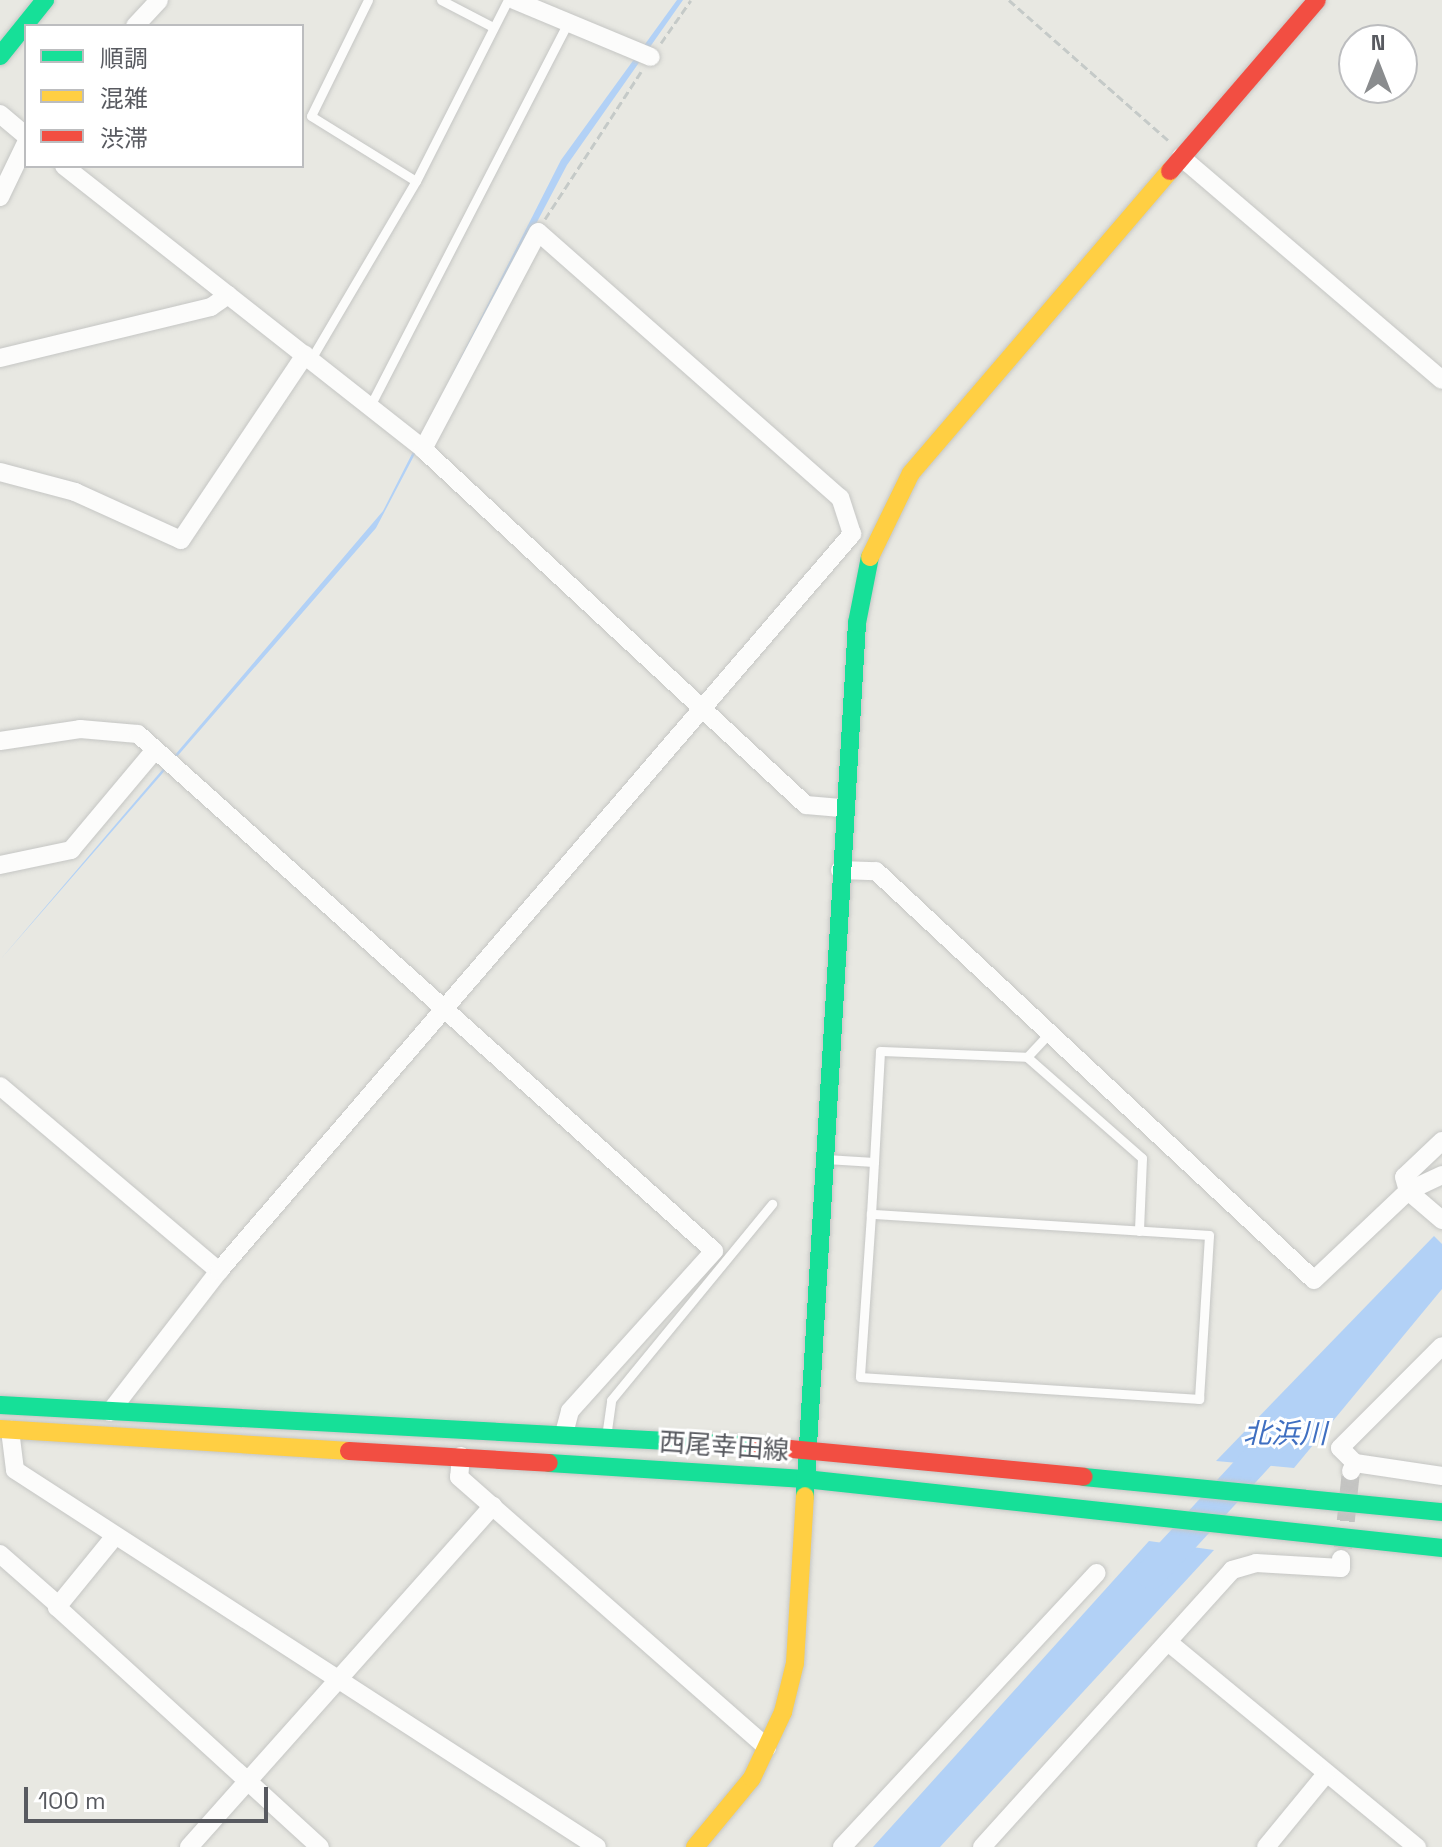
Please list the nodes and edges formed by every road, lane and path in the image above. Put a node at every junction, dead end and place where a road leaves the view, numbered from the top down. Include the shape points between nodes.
1 (45, 0) edge
2 (159, 0) edge
3 (368, 0) edge
4 (441, 0) edge
5 (511, 0) edge
6 (691, 0) edge
7 (1009, 0) edge
8 (1317, 0) edge
9 (26, 24) edge
10 (137, 24) edge
11 (567, 24) junction
12 (24, 26) edge
13 (493, 27) junction
14 (0, 56) edge
15 (650, 57) junction
16 (0, 114) edge
17 (24, 134) edge
18 (24, 147) edge
19 (1181, 157) junction
20 (67, 168) edge
21 (416, 181) junction
22 (0, 197) edge
23 (538, 232) junction
24 (228, 295) junction
25 (308, 357) junction
26 (0, 358) edge
27 (1442, 380) edge
28 (370, 406) junction
29 (423, 449) junction
30 (0, 472) edge
31 (704, 708) junction
32 (0, 741) edge
33 (155, 750) junction
34 (844, 808) junction
35 (0, 865) edge
36 (840, 870) junction
37 (444, 1010) junction
38 (1051, 1032) junction
39 (1027, 1057) junction
40 (0, 1086) edge
41 (1442, 1141) edge
42 (822, 1158) junction
43 (874, 1162) junction
44 (1442, 1175) edge
45 (1408, 1191) junction
46 (772, 1204) dead end
47 (871, 1214) junction
48 (1442, 1220) edge
49 (1139, 1231) junction
50 (219, 1271) junction
51 (1442, 1346) edge
52 (0, 1405) edge
53 (110, 1412) junction
54 (5, 1430) edge
55 (564, 1433) junction
56 (606, 1435) junction
57 (805, 1446) junction
58 (461, 1456) junction
59 (1442, 1476) edge
60 (805, 1479) junction
61 (493, 1506) junction
62 (1442, 1512) edge
63 (115, 1536) junction
64 (1442, 1548) edge
65 (0, 1554) edge
66 (1341, 1559) dead end
67 (1097, 1573) dead end
68 (58, 1605) junction
69 (1168, 1642) junction
70 (336, 1683) junction
71 (767, 1748) junction
72 (1326, 1774) junction
73 (247, 1782) junction
74 (189, 1847) edge
75 (320, 1847) edge
76 (597, 1847) edge
77 (695, 1847) edge
78 (842, 1847) edge
79 (982, 1847) edge
80 (1266, 1847) edge
81 (1417, 1847) edge

1 - 9 main road
2 - 10 street
3 - 21 lane via 311,116
4 - 13 lane
5 - 11 street
5 - 13 lane
6 - 15 path
7 - 19 path
8 - 19 main road
11 - 15 street
11 - 28 lane
12 - 14 main road
13 - 21 lane
15 - 23 path via 568,175
16 - 17 street
18 - 22 street
19 - 27 street
19 - 34 main road via 891,505 873,545 857,623
20 - 24 street
21 - 25 lane
23 - 29 street
23 - 31 street via 850,510 848,544
24 - 25 street
24 - 26 street via 211,307
25 - 28 street
25 - 30 street via 181,540 75,492
28 - 29 street
29 - 31 street
31 - 34 street via 806,805
31 - 37 street
32 - 33 street via 114,729 138,734
33 - 35 street via 71,850
33 - 37 street
34 - 36 main road
36 - 38 street via 876,871
36 - 42 main road
37 - 50 street
37 - 55 street via 714,1251 570,1411
38 - 39 lane
38 - 45 street via 1314,1280
39 - 43 lane via 880,1051
39 - 49 lane via 1142,1158
40 - 50 street
41 - 45 street via 1404,1177
42 - 43 lane
42 - 57 main road
43 - 47 lane
44 - 45 street
45 - 48 street
46 - 56 lane via 611,1400
47 - 49 lane
47 - 49 lane via 860,1377 1199,1399 1209,1235
50 - 53 street
51 - 59 street via 1340,1448 1353,1467
52 - 53 main road, 西尾幸田線
53 - 55 main road, 西尾幸田線
54 - 58 main road, 西尾幸田線
54 - 63 street via 15,1470
55 - 56 main road, 西尾幸田線
56 - 57 main road, 西尾幸田線
57 - 60 main road
57 - 62 main road, 西尾幸田線
58 - 60 main road, 西尾幸田線
58 - 61 street via 459,1477
60 - 64 main road, 西尾幸田線 via 1138,1511
60 - 71 main road via 795,1663
61 - 70 street
61 - 71 street
63 - 68 street
63 - 70 street
65 - 68 street
66 - 69 street via 1341,1568 1256,1563 1232,1570
67 - 78 street
68 - 73 street
69 - 72 street
69 - 79 street
70 - 73 street
70 - 76 street
71 - 77 main road
72 - 80 street
72 - 81 street
73 - 74 street
73 - 75 street

